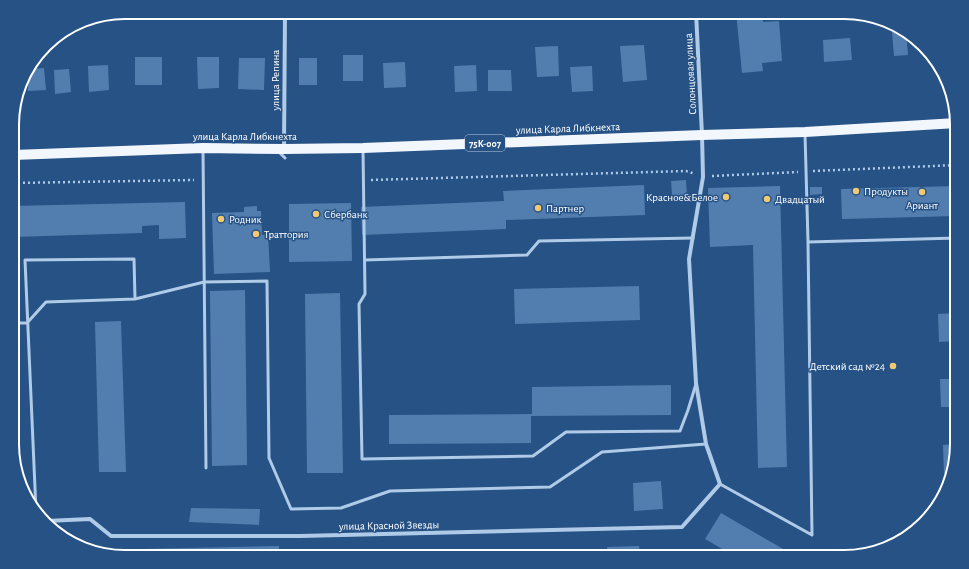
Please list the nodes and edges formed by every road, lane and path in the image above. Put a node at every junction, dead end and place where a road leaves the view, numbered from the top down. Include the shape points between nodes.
1 (285, 19) edge
2 (696, 19) edge
3 (950, 123) edge
4 (805, 132) junction
5 (702, 135) junction
6 (203, 148) junction
7 (363, 148) junction
8 (282, 152) junction
9 (19, 155) edge
10 (950, 165) edge
11 (805, 171) junction
12 (703, 177) junction
13 (203, 180) junction
14 (364, 180) junction
15 (19, 183) edge
16 (693, 238) junction
17 (950, 238) edge
18 (808, 242) junction
19 (365, 260) junction
20 (204, 282) junction
21 (135, 299) junction
22 (27, 323) junction
23 (19, 324) edge
24 (696, 383) junction
25 (706, 444) junction
26 (206, 468) dead end
27 (720, 484) junction
28 (35, 500) edge
29 (52, 521) edge

1 - 8 street, улица Репина
2 - 5 street, Солонцовая улица
3 - 4 main road, улица Карла Либкнехта / 75К-007
4 - 5 main road, улица Карла Либкнехта / 75К-007
4 - 11 lane
5 - 7 main road, улица Карла Либкнехта / 75К-007
5 - 12 street, Солонцовая улица
6 - 8 main road, улица Карла Либкнехта / 75К-007
6 - 9 main road, улица Карла Либкнехта / 75К-007
6 - 13 lane
7 - 8 main road, улица Карла Либкнехта / 75К-007
7 - 14 lane
10 - 11 path
11 - 12 path
11 - 18 lane
12 - 14 path via 686,171
12 - 16 street, Солонцовая улица
13 - 15 path
13 - 20 lane
14 - 19 lane
16 - 19 lane via 539,241 527,255
16 - 24 street, Солонцовая улица via 689,260
17 - 18 lane
18 - 27 lane via 812,535
19 - 24 lane via 365,294 359,304 362,459 534,456 566,432 680,431
20 - 21 lane
20 - 25 lane via 267,281 269,458 292,509 341,508 390,491 550,487 602,452
20 - 26 lane
21 - 22 lane via 46,302
21 - 22 lane via 134,259 25,260
22 - 23 lane
22 - 28 lane
24 - 25 street, Солонцовая улица
25 - 27 street, Солонцовая улица
27 - 29 street, улица Красной Звезды via 682,527 300,536 111,536 90,519

